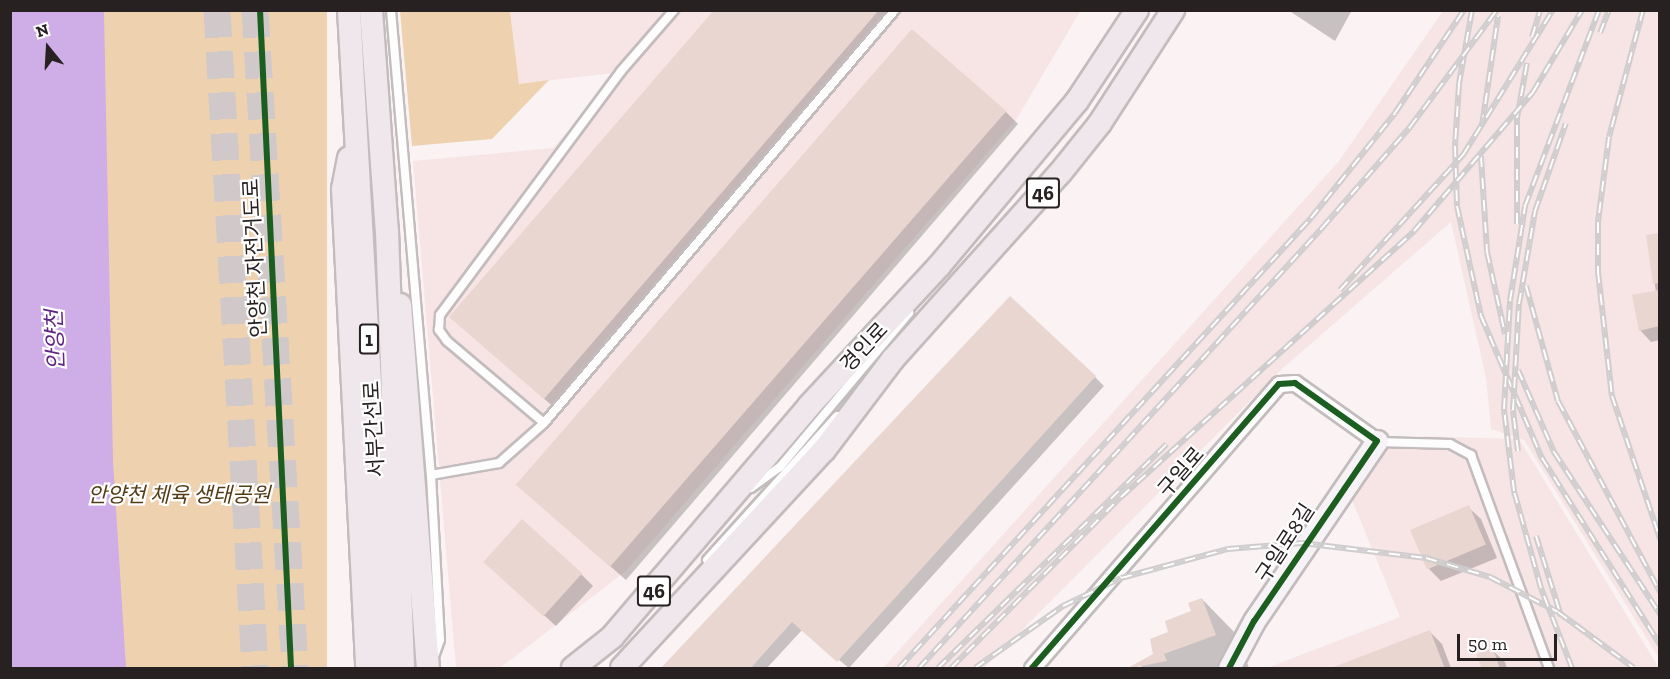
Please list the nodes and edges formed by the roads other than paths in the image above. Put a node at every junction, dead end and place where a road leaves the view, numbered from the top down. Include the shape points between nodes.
1 (349, 10) edge
2 (371, 10) edge
3 (391, 10) edge
4 (674, 10) edge
5 (895, 10) edge
6 (1137, 10) edge
7 (1173, 10) edge
8 (355, 127) junction
9 (387, 231) junction
10 (544, 423) junction
11 (1377, 441) junction
12 (431, 475) junction
13 (367, 669) edge
14 (386, 669) edge
15 (403, 669) edge
16 (428, 669) edge
17 (573, 669) edge
18 (622, 669) edge
19 (1032, 669) edge
20 (1228, 669) edge
21 (1549, 669) edge

1 - 8 main road, 서부간선로 / 1
2 - 9 main road, 서부간선로 / 1
3 - 12 lane
4 - 10 lane via 621,71 440,315 439,330 447,341
5 - 10 lane
6 - 17 main road, 경인로 / 46 via 1077,101 939,266 809,406 612,637
7 - 18 main road, 경인로 / 46 via 1094,132 893,359 824,450 667,615
8 - 13 main road via 343,189
8 - 14 main road, 서부간선로 / 1
9 - 15 main road, 서부간선로 / 1
9 - 16 main road via 407,347
10 - 12 lane via 499,463
11 - 19 street, 구일로 via 1295,383 1279,384
11 - 20 street, 구일로8길 via 1254,621
11 - 21 lane via 1450,444 1471,455
12 - 16 lane via 440,640

